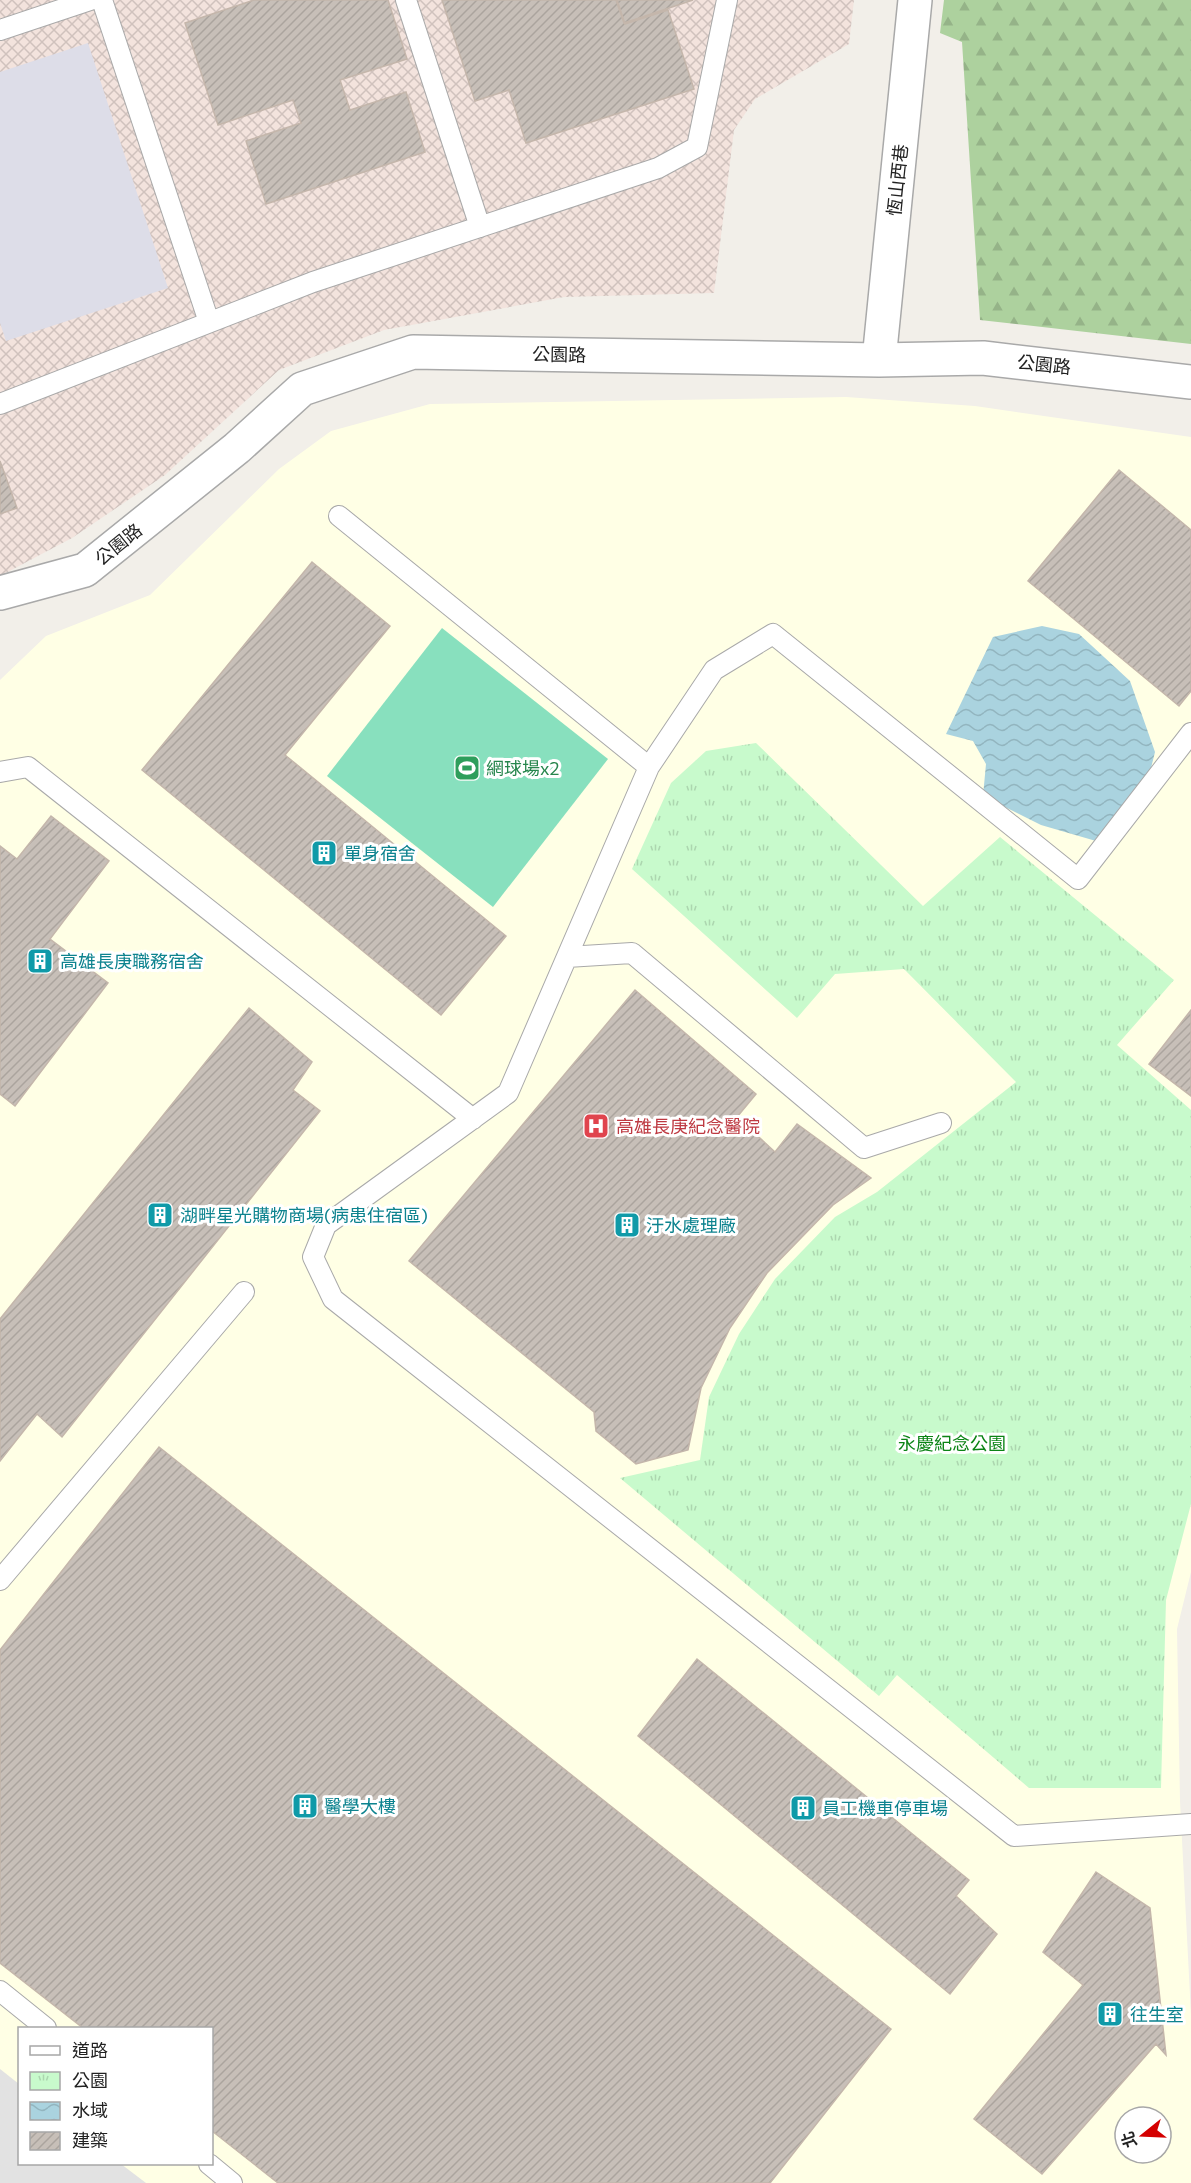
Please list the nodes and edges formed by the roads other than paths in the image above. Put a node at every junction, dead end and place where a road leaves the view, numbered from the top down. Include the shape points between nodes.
1 (90, 0) edge
2 (102, 0) edge
3 (406, 0) edge
4 (727, 0) edge
5 (915, 0) edge
6 (0, 30) edge
7 (480, 227) junction
8 (209, 322) junction
9 (879, 360) junction
10 (1191, 382) edge
11 (0, 404) edge
12 (339, 516) dead end
13 (0, 593) edge
14 (1191, 733) edge
15 (649, 767) junction
16 (0, 772) edge
17 (567, 957) junction
18 (473, 1119) junction
19 (941, 1123) dead end
20 (244, 1292) dead end
21 (0, 1580) edge
22 (1191, 1824) edge
23 (0, 1991) edge
24 (44, 2027) edge
25 (211, 2165) edge
26 (232, 2183) edge

1 - 6 lane
2 - 8 lane
3 - 7 lane
4 - 7 lane via 697,147 658,168
5 - 9 street, 恆山西巷
7 - 8 lane via 313,282
8 - 11 lane
9 - 10 street, 公園路 via 983,358
9 - 13 street, 公園路 via 413,352 302,389 237,448 85,570
12 - 15 lane
14 - 15 lane via 1078,879 773,634 714,670
15 - 17 lane
16 - 18 lane via 28,767
17 - 18 lane via 508,1093
17 - 19 lane via 632,953 864,1148
18 - 22 lane via 326,1226 313,1257 333,1299 1014,1836
20 - 21 lane
23 - 24 lane
25 - 26 lane

